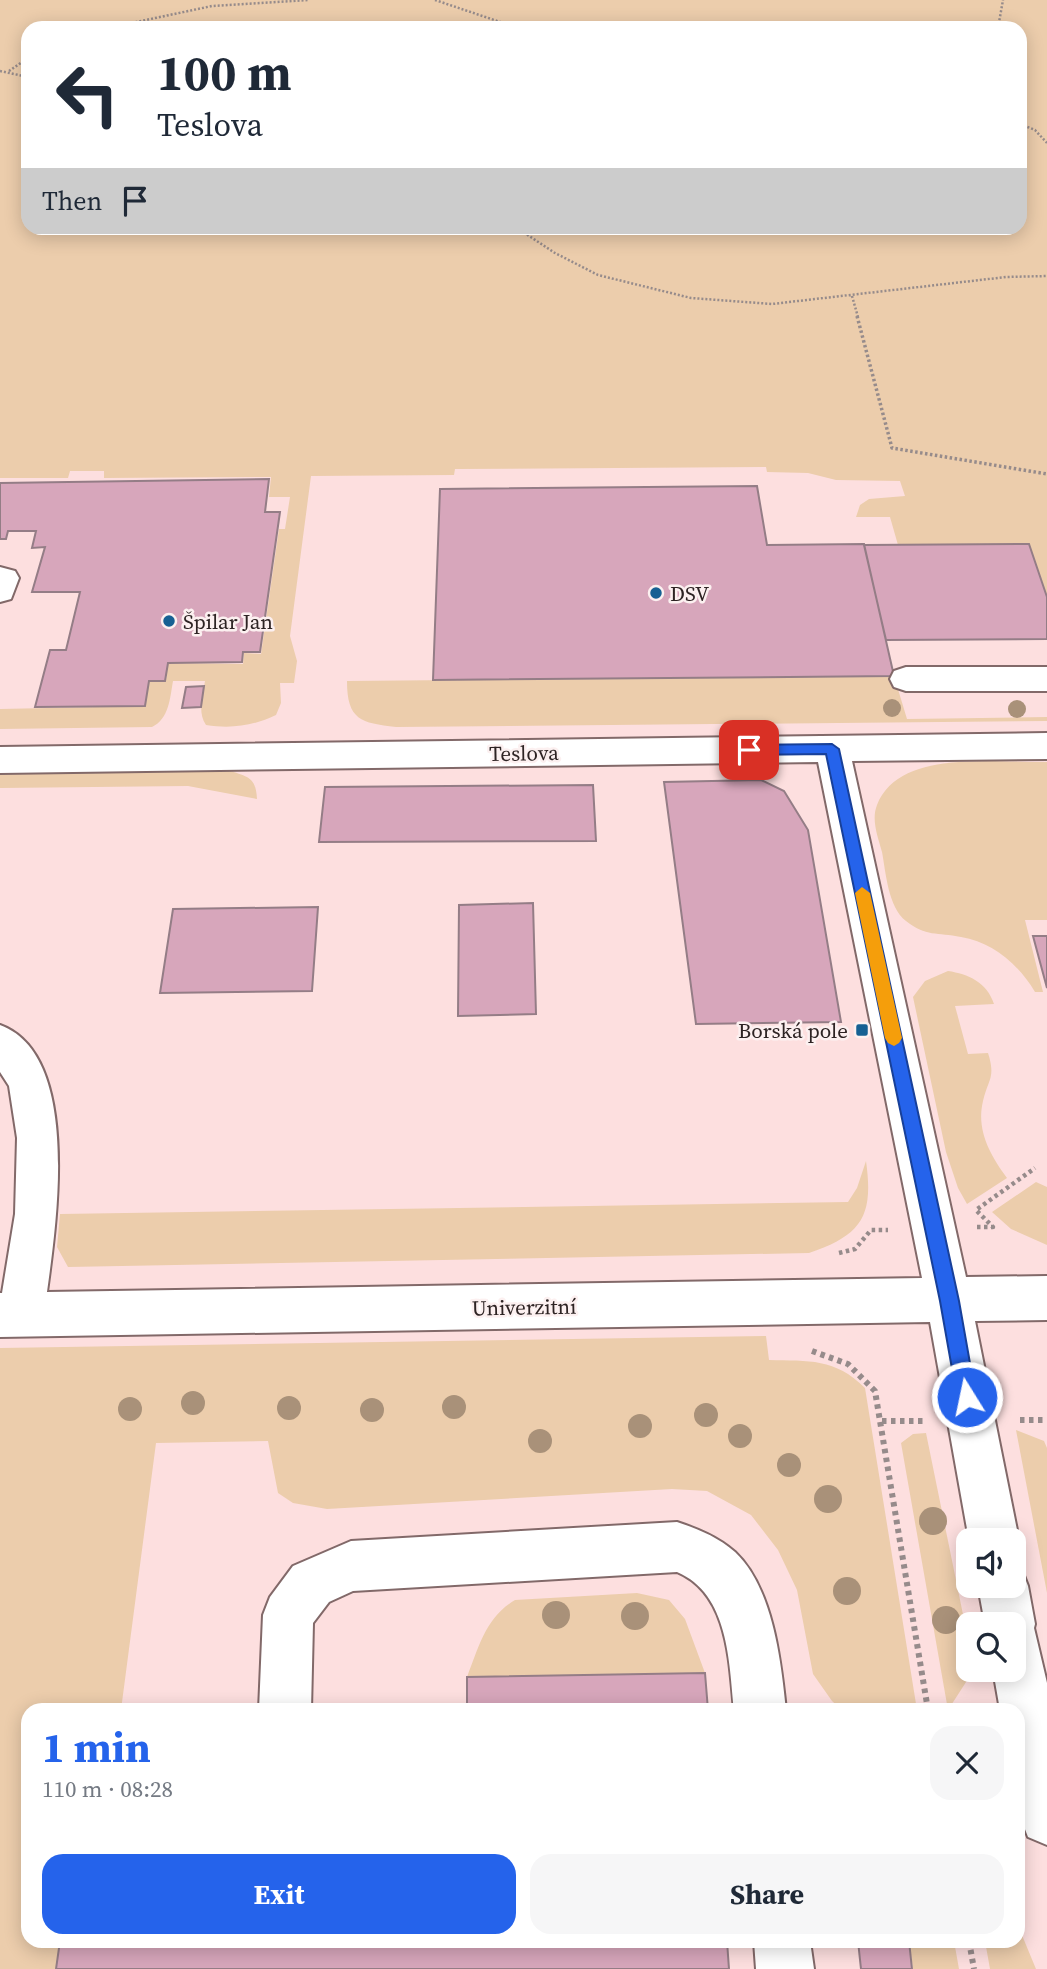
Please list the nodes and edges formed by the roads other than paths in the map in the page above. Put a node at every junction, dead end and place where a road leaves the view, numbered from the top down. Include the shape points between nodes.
1 (0, 578) edge
2 (0, 591) edge
3 (906, 679) dead end
4 (1047, 679) edge
5 (1047, 746) edge
6 (832, 749) junction
7 (0, 760) edge
8 (0, 1042) edge
9 (1047, 1298) edge
10 (950, 1301) junction
11 (11, 1315) edge
12 (992, 1528) edge
13 (1019, 1682) edge
14 (285, 1703) edge
15 (759, 1703) edge
16 (1022, 1703) edge
17 (1025, 1721) edge
18 (1036, 1796) edge
19 (783, 1948) edge
20 (785, 1969) edge

1 - 2 street via 4,578
3 - 4 street
5 - 6 street, Teslova
6 - 7 street, Teslova
6 - 10 street
8 - 11 street via 28,1082 38,1138 36,1214
9 - 10 street, Univerzitní
10 - 11 street, Univerzitní
10 - 12 street
13 - 16 street
14 - 15 street via 288,1615 311,1584 351,1566 677,1547 704,1559 726,1581 742,1608 755,1657
17 - 18 street
19 - 20 street

